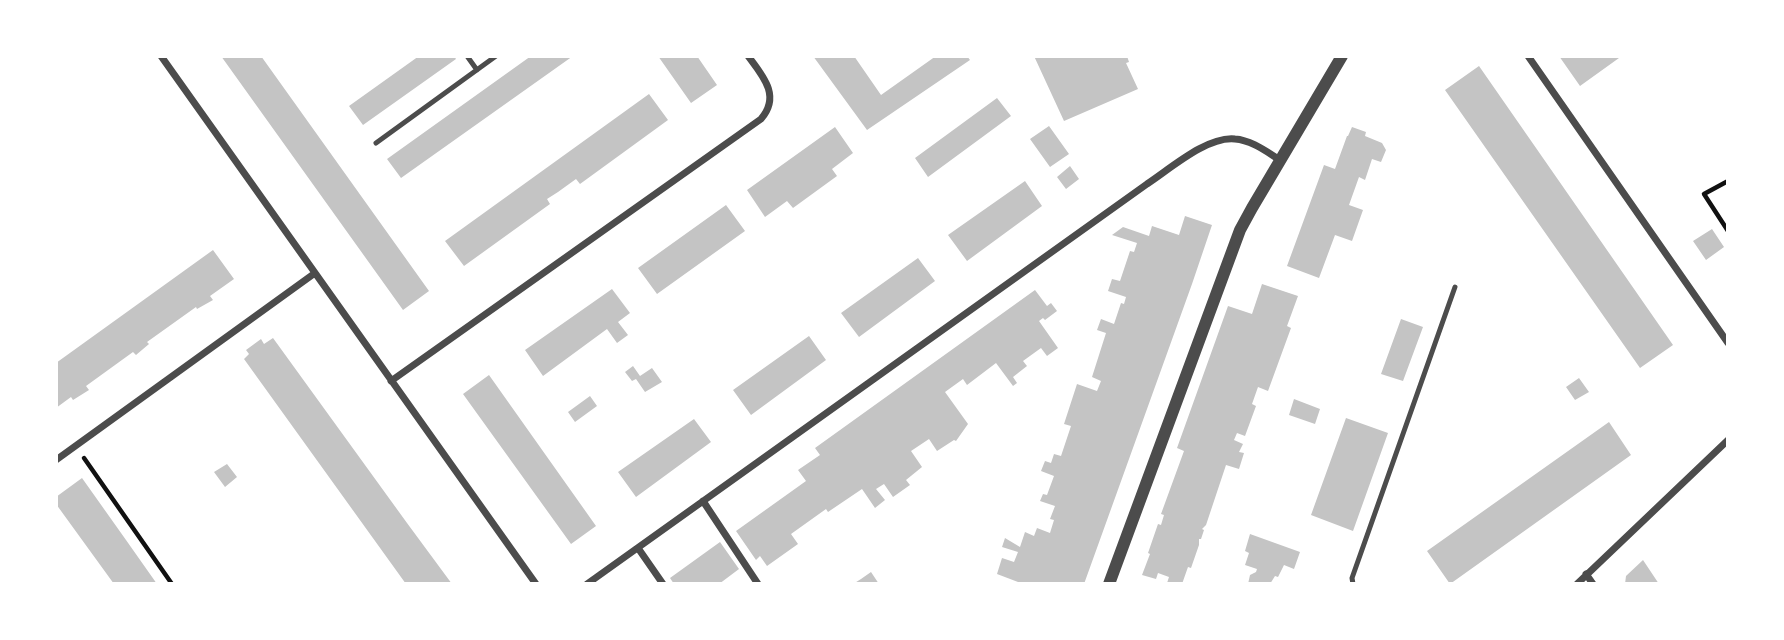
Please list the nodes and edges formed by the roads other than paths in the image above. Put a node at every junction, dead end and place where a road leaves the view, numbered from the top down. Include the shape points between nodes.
1 (161, 56) edge
2 (467, 56) edge
3 (496, 56) edge
4 (748, 56) edge
5 (1342, 56) edge
6 (1528, 56) edge
7 (477, 70) junction
8 (376, 143) dead end
9 (1280, 160) junction
10 (315, 273) junction
11 (1455, 287) dead end
12 (1728, 343) edge
13 (391, 381) junction
14 (1728, 440) edge
15 (56, 460) edge
16 (703, 501) junction
17 (638, 548) junction
18 (1587, 575) junction
19 (536, 584) edge
20 (587, 584) edge
21 (663, 584) edge
22 (758, 584) edge
23 (1109, 584) edge
24 (1353, 584) edge
25 (1577, 584) edge
26 (1593, 584) edge

1 - 10 street
2 - 7 lane
3 - 7 lane
4 - 13 street via 769,92 767,112 761,119
5 - 9 street
6 - 12 street
7 - 8 lane
9 - 16 street via 1236,138 1202,147
9 - 23 street via 1232,251
10 - 13 street
10 - 15 street
11 - 24 lane
13 - 19 street
14 - 18 street
16 - 17 street
16 - 22 street
17 - 20 street
17 - 21 street
18 - 25 street
18 - 26 street

